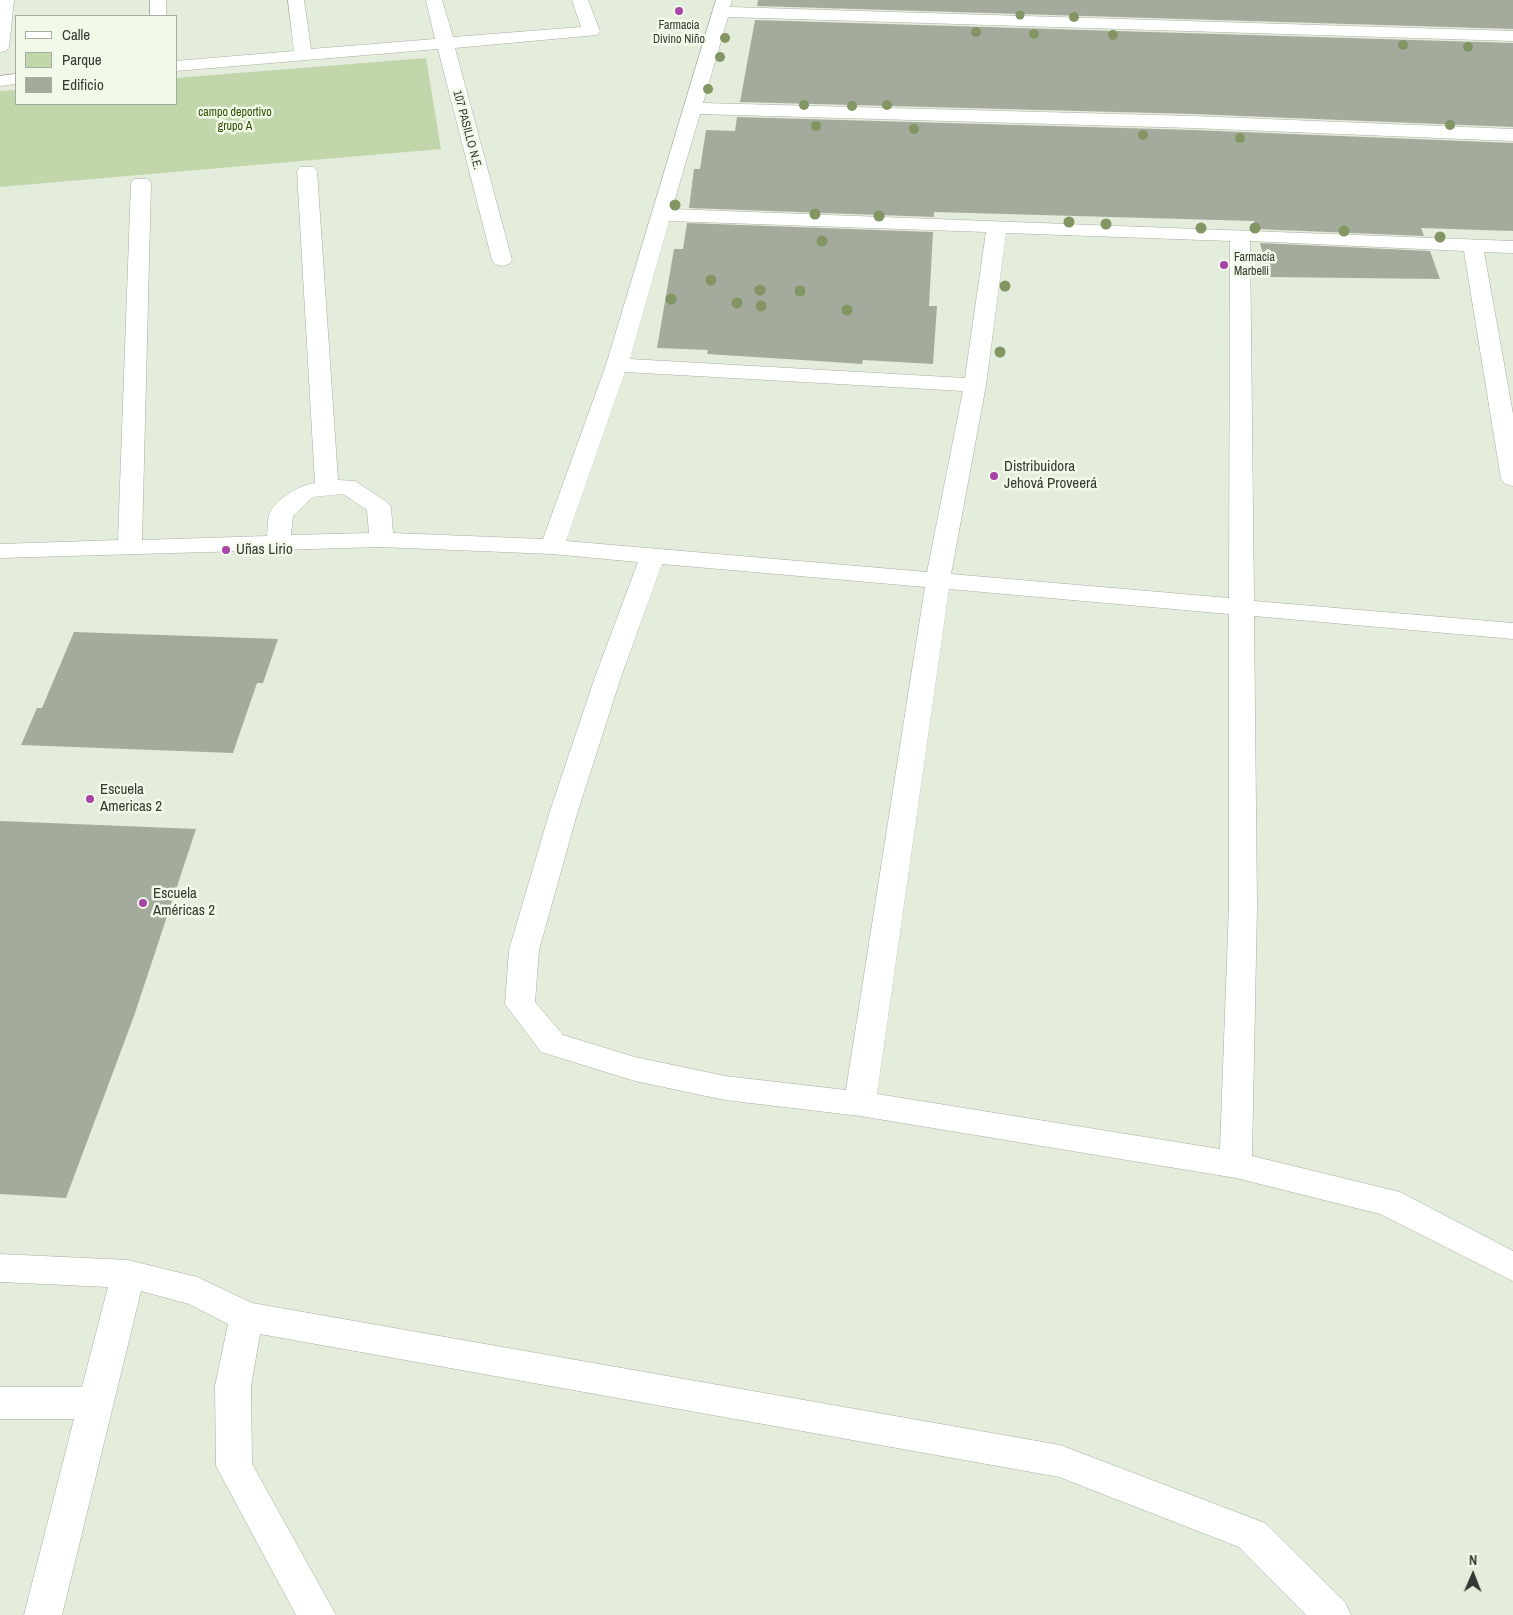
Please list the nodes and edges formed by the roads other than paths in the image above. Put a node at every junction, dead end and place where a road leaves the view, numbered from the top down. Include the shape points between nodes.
1 (6, 0) edge
2 (158, 0) edge
3 (296, 0) edge
4 (434, 0) edge
5 (580, 0) edge
6 (723, 6) edge
7 (158, 15) edge
8 (1513, 36) edge
9 (444, 44) junction
10 (0, 47) edge
11 (303, 55) junction
12 (178, 66) edge
13 (15, 79) edge
14 (0, 81) edge
15 (691, 108) junction
16 (1513, 134) edge
17 (307, 171) dead end
18 (141, 183) dead end
19 (660, 215) junction
20 (997, 227) junction
21 (1240, 235) junction
22 (1473, 245) junction
23 (1513, 247) edge
24 (502, 260) dead end
25 (617, 364) junction
26 (975, 385) junction
27 (1513, 479) edge
28 (327, 488) junction
29 (382, 540) junction
30 (278, 543) junction
31 (130, 547) junction
32 (552, 547) junction
33 (0, 551) edge
34 (652, 558) junction
35 (938, 580) junction
36 (1240, 608) junction
37 (1513, 632) edge
38 (860, 1104) junction
39 (1236, 1165) junction
40 (1513, 1267) edge
41 (0, 1268) edge
42 (128, 1274) junction
43 (246, 1317) junction
44 (0, 1403) edge
45 (97, 1403) junction
46 (43, 1615) edge
47 (317, 1615) edge
48 (1332, 1615) edge

1 - 10 street
2 - 7 street
3 - 11 street
4 - 9 street, 107 PASILLO N.E.
5 - 9 street via 591,31
6 - 8 street
6 - 15 street
9 - 11 street
9 - 24 street, 107 PASILLO N.E.
11 - 12 street
13 - 14 street
15 - 16 street
15 - 19 street
17 - 28 street
18 - 31 street
19 - 20 street
19 - 25 street
20 - 21 street
20 - 26 street
21 - 22 street
21 - 36 street
22 - 23 street
22 - 27 street
25 - 26 street
25 - 32 street
26 - 35 street
28 - 29 street via 347,486 379,507
28 - 30 street via 306,491 281,514
29 - 30 street
29 - 32 street
30 - 31 street
31 - 33 street
32 - 34 street
34 - 35 street
34 - 38 street via 563,814 524,950 520,1004 552,1044 635,1069 725,1088
35 - 36 street
35 - 38 street
36 - 37 street
36 - 39 street via 1243,905
38 - 39 street
39 - 40 street via 1388,1202
41 - 42 street
42 - 43 street via 197,1291
42 - 45 street
43 - 47 street via 234,1386 234,1466
43 - 48 street via 1060,1461 1252,1535
44 - 45 street
45 - 46 street

